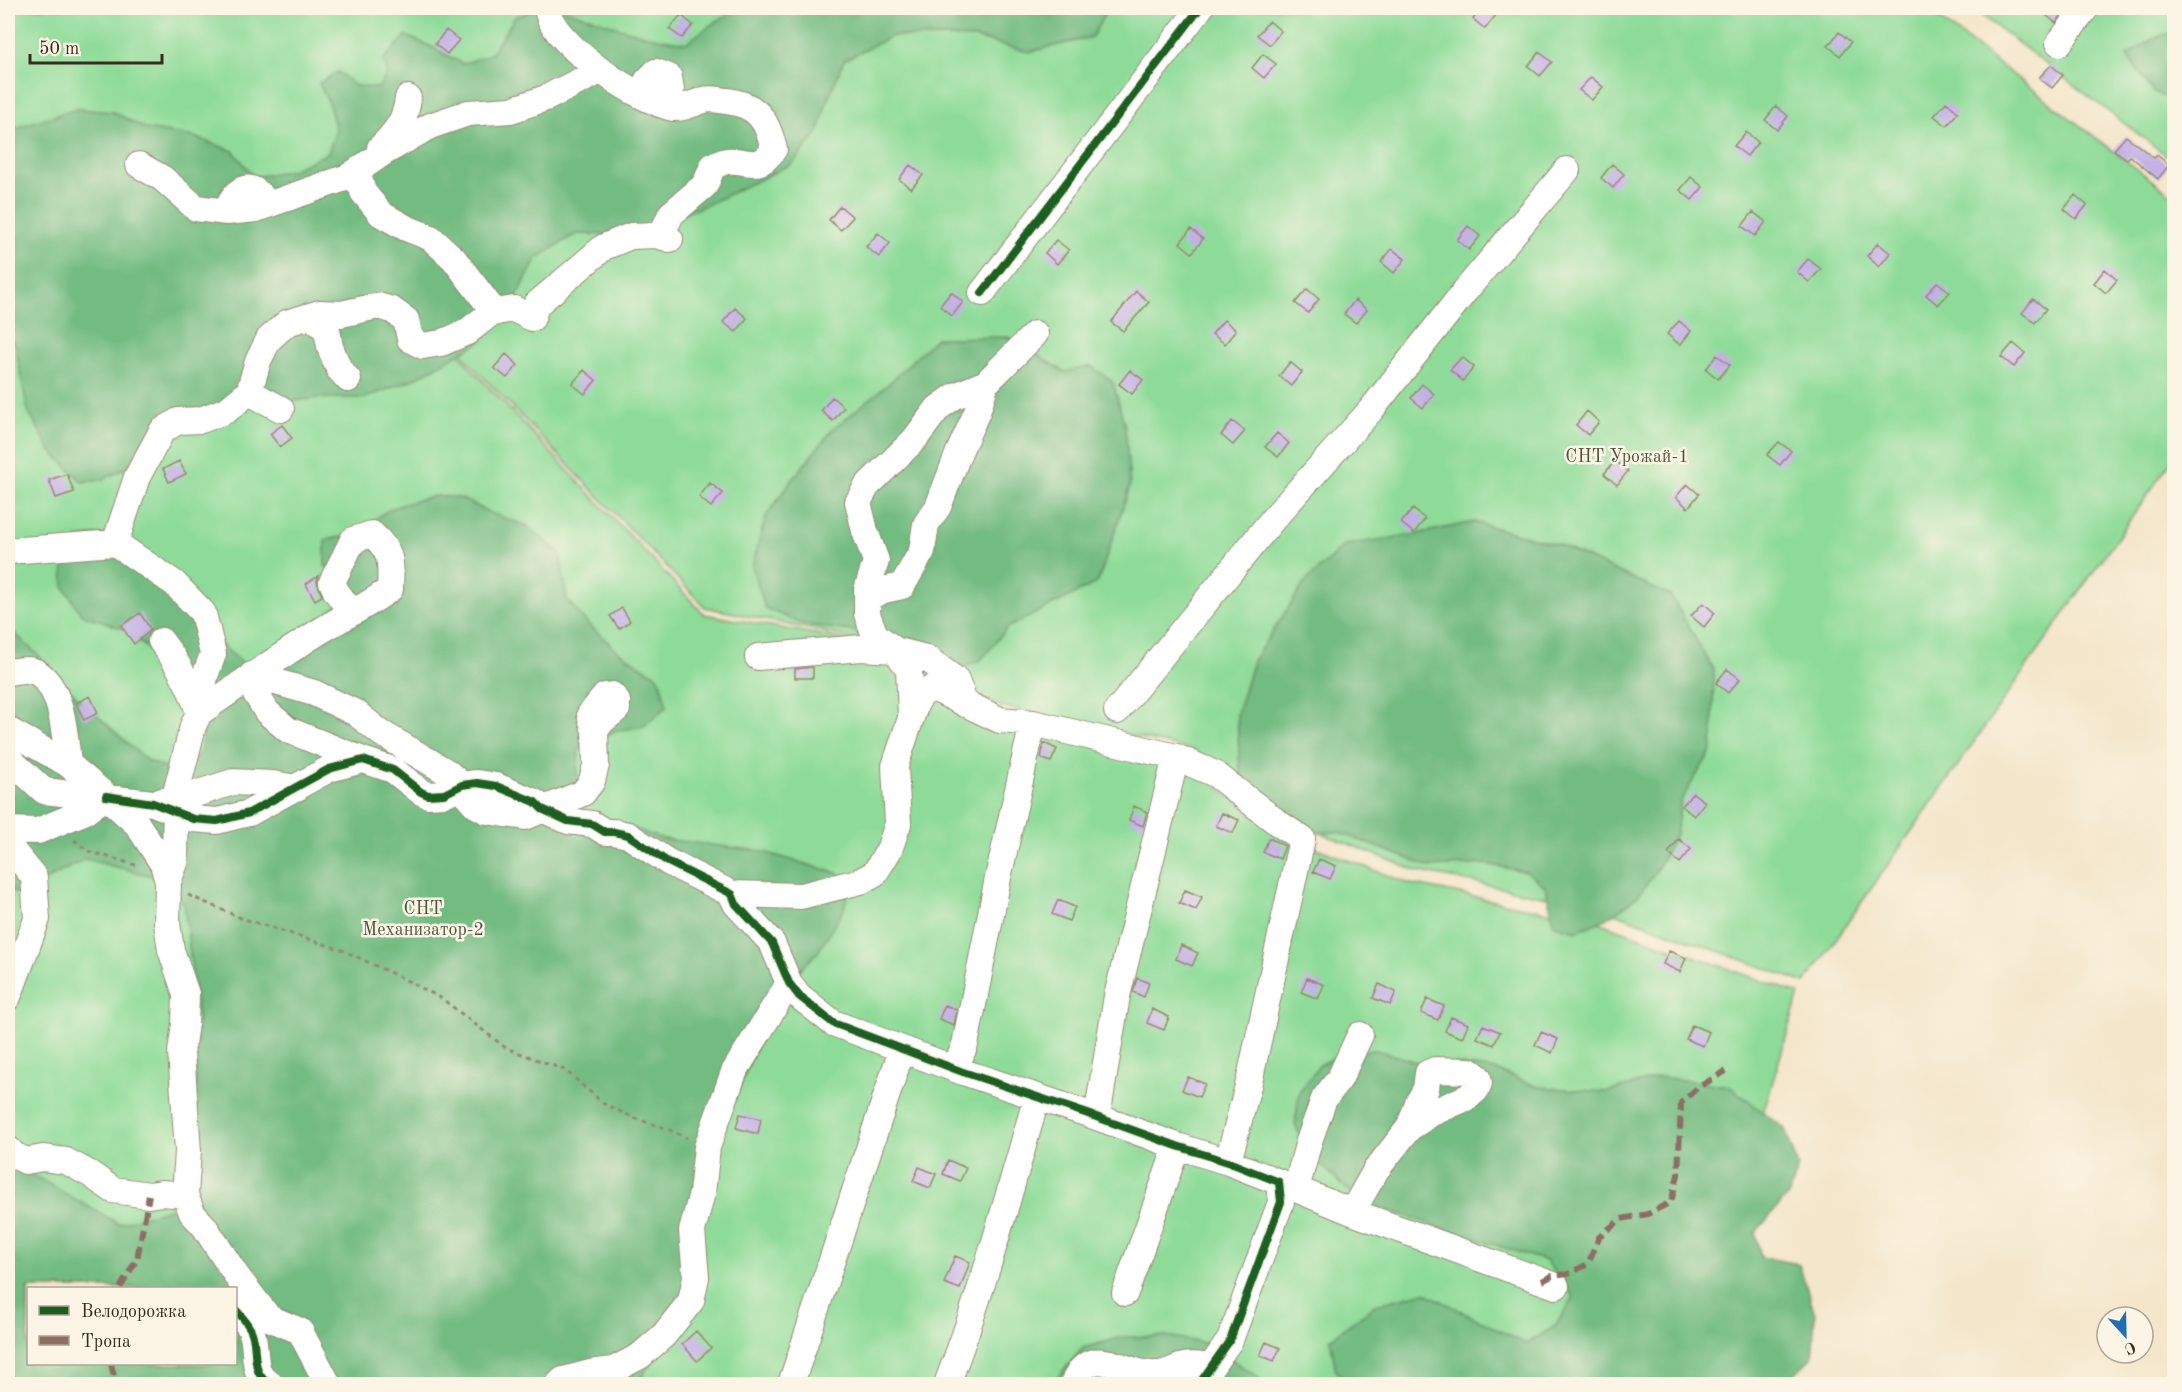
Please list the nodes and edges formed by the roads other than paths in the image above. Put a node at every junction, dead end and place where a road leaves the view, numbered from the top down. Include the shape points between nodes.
1 (547, 8) edge
2 (1200, 8) edge
3 (2086, 8) edge
4 (2060, 43) dead end
5 (600, 71) junction
6 (408, 98) dead end
7 (139, 165) dead end
8 (363, 167) junction
9 (1567, 170) dead end
10 (982, 293) dead end
11 (495, 313) junction
12 (311, 316) junction
13 (1035, 334) dead end
14 (348, 379) dead end
15 (986, 383) junction
16 (249, 392) junction
17 (281, 409) dead end
18 (115, 543) junction
19 (8, 551) edge
20 (867, 598) junction
21 (352, 613) dead end
22 (161, 641) dead end
23 (895, 650) junction
24 (758, 657) dead end
25 (8, 672) edge
26 (250, 677) junction
27 (966, 704) junction
28 (1118, 711) dead end
29 (199, 713) junction
30 (911, 720) junction
31 (1033, 723) junction
32 (8, 730) edge
33 (595, 731) dead end
34 (1176, 756) junction
35 (8, 758) edge
36 (363, 760) junction
37 (68, 764) junction
38 (462, 785) junction
39 (297, 788) junction
40 (106, 796) junction
41 (168, 804) junction
42 (545, 810) junction
43 (8, 830) edge
44 (8, 844) edge
45 (168, 882) junction
46 (732, 894) junction
47 (789, 983) junction
48 (8, 997) edge
49 (1360, 1035) dead end
50 (902, 1049) junction
51 (955, 1069) junction
52 (1037, 1097) junction
53 (1097, 1117) junction
54 (1409, 1128) dead end
55 (1177, 1146) junction
56 (8, 1149) edge
57 (1228, 1162) junction
58 (1288, 1186) junction
59 (185, 1195) junction
60 (1352, 1212) junction
61 (217, 1245) junction
62 (1556, 1286) dead end
63 (225, 1287) edge
64 (1125, 1293) dead end
65 (237, 1311) edge
66 (1205, 1376) edge
67 (1128, 1378) edge
68 (270, 1384) edge
69 (328, 1384) edge
70 (559, 1384) edge
71 (791, 1384) edge
72 (947, 1384) edge
73 (1073, 1384) edge

1 - 5 street via 548,18 561,34
2 - 10 street
3 - 4 street
5 - 8 street via 546,98 511,110 468,113 430,126
5 - 11 street via 651,100 675,108 707,99 742,103 760,114 774,149 758,164 726,161 713,166 705,184 671,214 665,238 631,236 604,247 537,304 532,318 514,309
6 - 8 street via 398,128
7 - 8 street via 162,178 196,208 227,212 256,209 348,177
8 - 11 street via 363,192 381,214 432,238 454,259
9 - 28 street via 1371,410 1273,519
11 - 12 street via 467,332 423,346 410,339 406,320 378,306
12 - 14 street via 327,330 339,369
12 - 16 street via 287,323 269,339
13 - 15 street
15 - 20 street via 938,507 926,524 922,552 902,586
15 - 20 street via 938,408 914,440 867,486 858,502 876,561
16 - 17 street
16 - 18 street via 227,410 201,420 178,421 162,431 137,477
18 - 19 street
18 - 29 street via 174,583 203,613 213,654
20 - 23 street via 867,614 875,635
21 - 26 street
22 - 29 street via 173,656
23 - 24 street via 861,648
23 - 27 street via 926,658 956,680
23 - 30 street via 909,669
25 - 37 street via 34,671 46,681 64,724
26 - 29 street
26 - 36 street via 267,712 288,730
26 - 38 street via 314,693 356,712 381,733
27 - 30 street via 933,688 922,693
27 - 31 street via 1000,720
29 - 41 street
30 - 46 street via 895,766 898,824 875,873 861,881 801,896
31 - 34 street
31 - 51 street via 965,1045
32 - 37 street
33 - 42 street via 596,765 592,781 583,793
34 - 53 street via 1117,996
34 - 57 street via 1215,774 1302,839
35 - 40 street via 44,791
36 - 38 street via 393,770 428,795 444,794
36 - 39 street via 329,769
37 - 40 street
38 - 42 street via 496,786
39 - 41 street via 233,782
39 - 41 street via 249,813 216,821 193,819
40 - 41 street
40 - 43 street via 86,812 38,831
40 - 45 street via 137,824 163,864
41 - 45 street via 176,863
42 - 46 street via 568,821 628,836 668,862
44 - 48 street via 34,877 37,919
45 - 59 street via 171,950 186,994 181,1052 188,1150
46 - 47 street via 736,904 772,944
47 - 50 street via 833,1023
47 - 70 street via 734,1072 707,1147 692,1231 696,1277 691,1301 664,1335 640,1356 613,1370 590,1372
49 - 58 street via 1340,1078 1324,1100
50 - 51 street
50 - 71 street
51 - 52 street
52 - 53 street
52 - 72 street
53 - 55 street
54 - 60 street via 1376,1170
55 - 57 street
55 - 64 street
56 - 59 street via 26,1161 66,1161 113,1190 149,1196
57 - 58 street
58 - 60 street
58 - 66 street via 1230,1340
59 - 61 street via 192,1213
60 - 62 street
61 - 63 street
61 - 69 street via 269,1318 300,1331
65 - 68 street via 252,1331 260,1375
66 - 67 street via 1182,1366
67 - 73 street via 1117,1364 1100,1362 1080,1369

